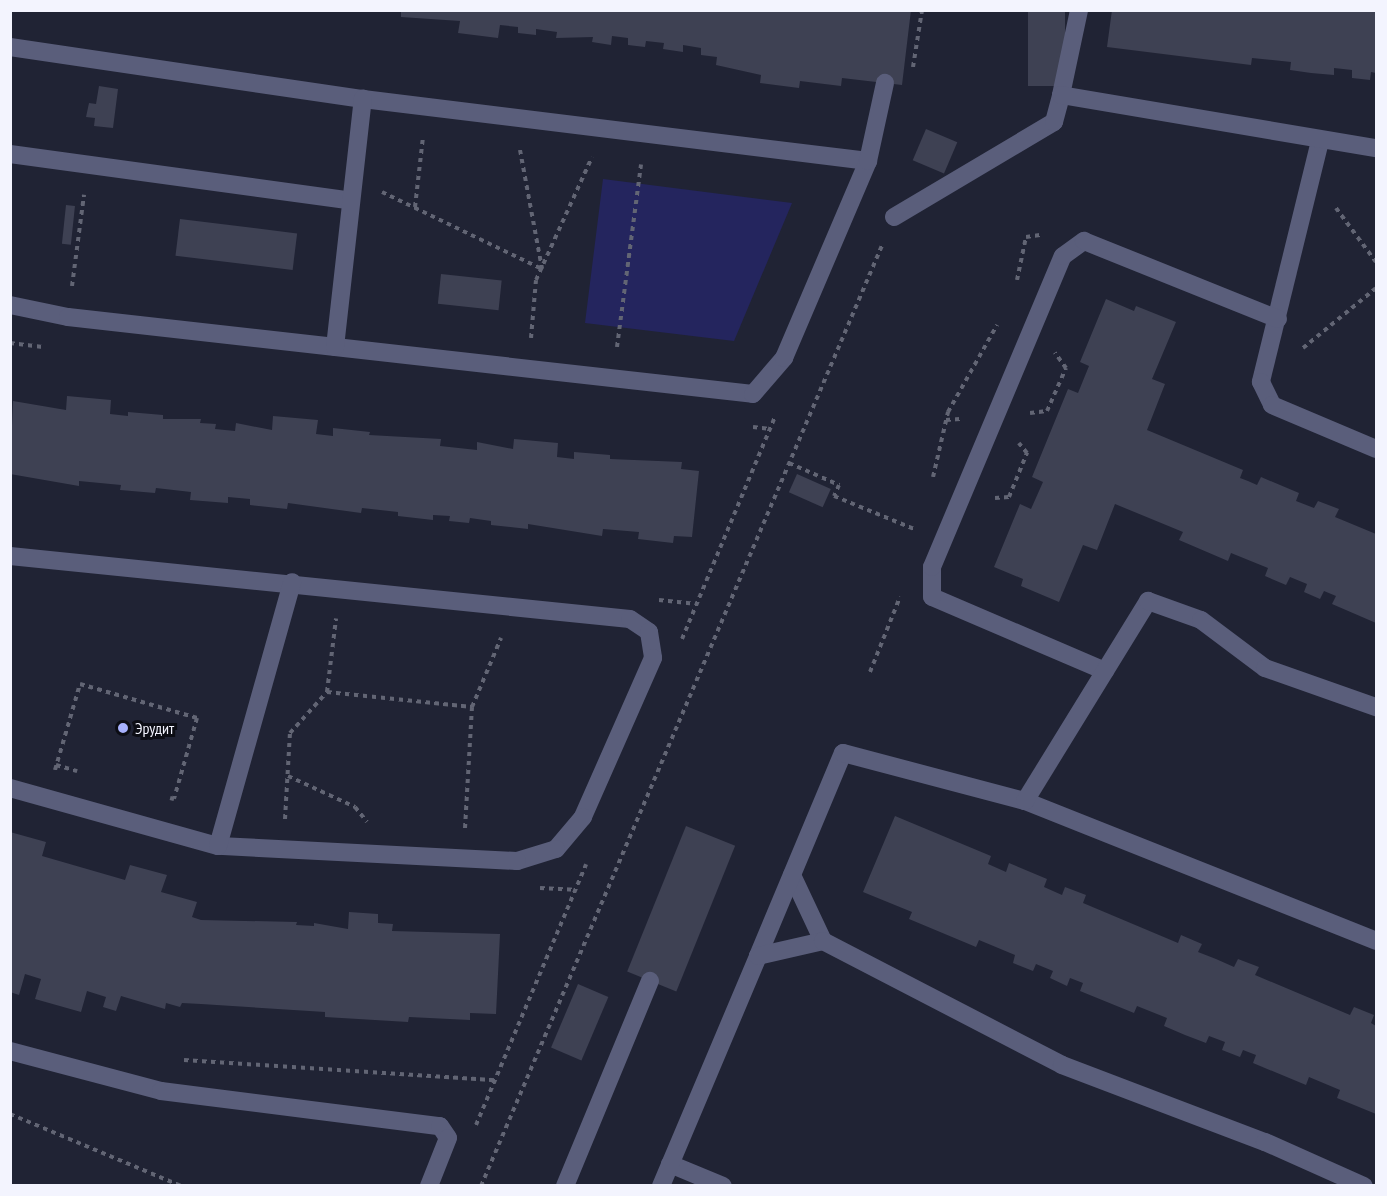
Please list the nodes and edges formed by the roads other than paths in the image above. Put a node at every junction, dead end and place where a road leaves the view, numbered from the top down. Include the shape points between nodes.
1 (1079, 10) edge
2 (10, 47) edge
3 (885, 83) dead end
4 (1060, 95) junction
5 (363, 99) junction
6 (1320, 141) junction
7 (1377, 148) edge
8 (10, 154) edge
9 (868, 161) junction
10 (351, 201) junction
11 (894, 217) road end
12 (10, 305) edge
13 (1278, 319) junction
14 (335, 347) junction
15 (1377, 449) edge
16 (10, 556) edge
17 (292, 582) junction
18 (1105, 671) junction
19 (1377, 707) edge
20 (10, 788) edge
21 (1025, 801) junction
22 (218, 846) junction
23 (792, 875) junction
24 (822, 941) junction
25 (1377, 941) edge
26 (758, 956) junction
27 (650, 981) dead end
28 (10, 1051) edge
29 (670, 1164) junction
30 (1337, 1180) edge
31 (429, 1185) edge
32 (565, 1185) edge
33 (661, 1185) edge
34 (723, 1185) edge
35 (1364, 1185) edge

1 - 4 lane
2 - 5 lane
3 - 9 lane
4 - 6 lane
4 - 11 lane via 1054,122
5 - 9 lane
5 - 10 lane
6 - 7 lane
6 - 13 lane
8 - 10 lane
9 - 14 lane via 784,358 753,394
10 - 14 lane
12 - 14 lane via 68,317
13 - 15 lane via 1261,382 1272,405
13 - 18 lane via 1084,240 1063,256 932,567 932,597
16 - 17 lane
17 - 22 lane
17 - 22 lane via 630,619 649,632 653,658 583,817 556,849 517,861
18 - 19 lane via 1148,601 1201,620 1265,668
18 - 21 lane
20 - 22 lane
21 - 23 lane via 843,753
21 - 25 lane
23 - 24 lane
23 - 26 lane
24 - 26 lane
24 - 30 lane via 1062,1065 1265,1142
26 - 29 lane
27 - 32 lane
28 - 31 lane via 161,1091 440,1126 448,1138
29 - 33 lane
29 - 34 lane
30 - 35 lane

